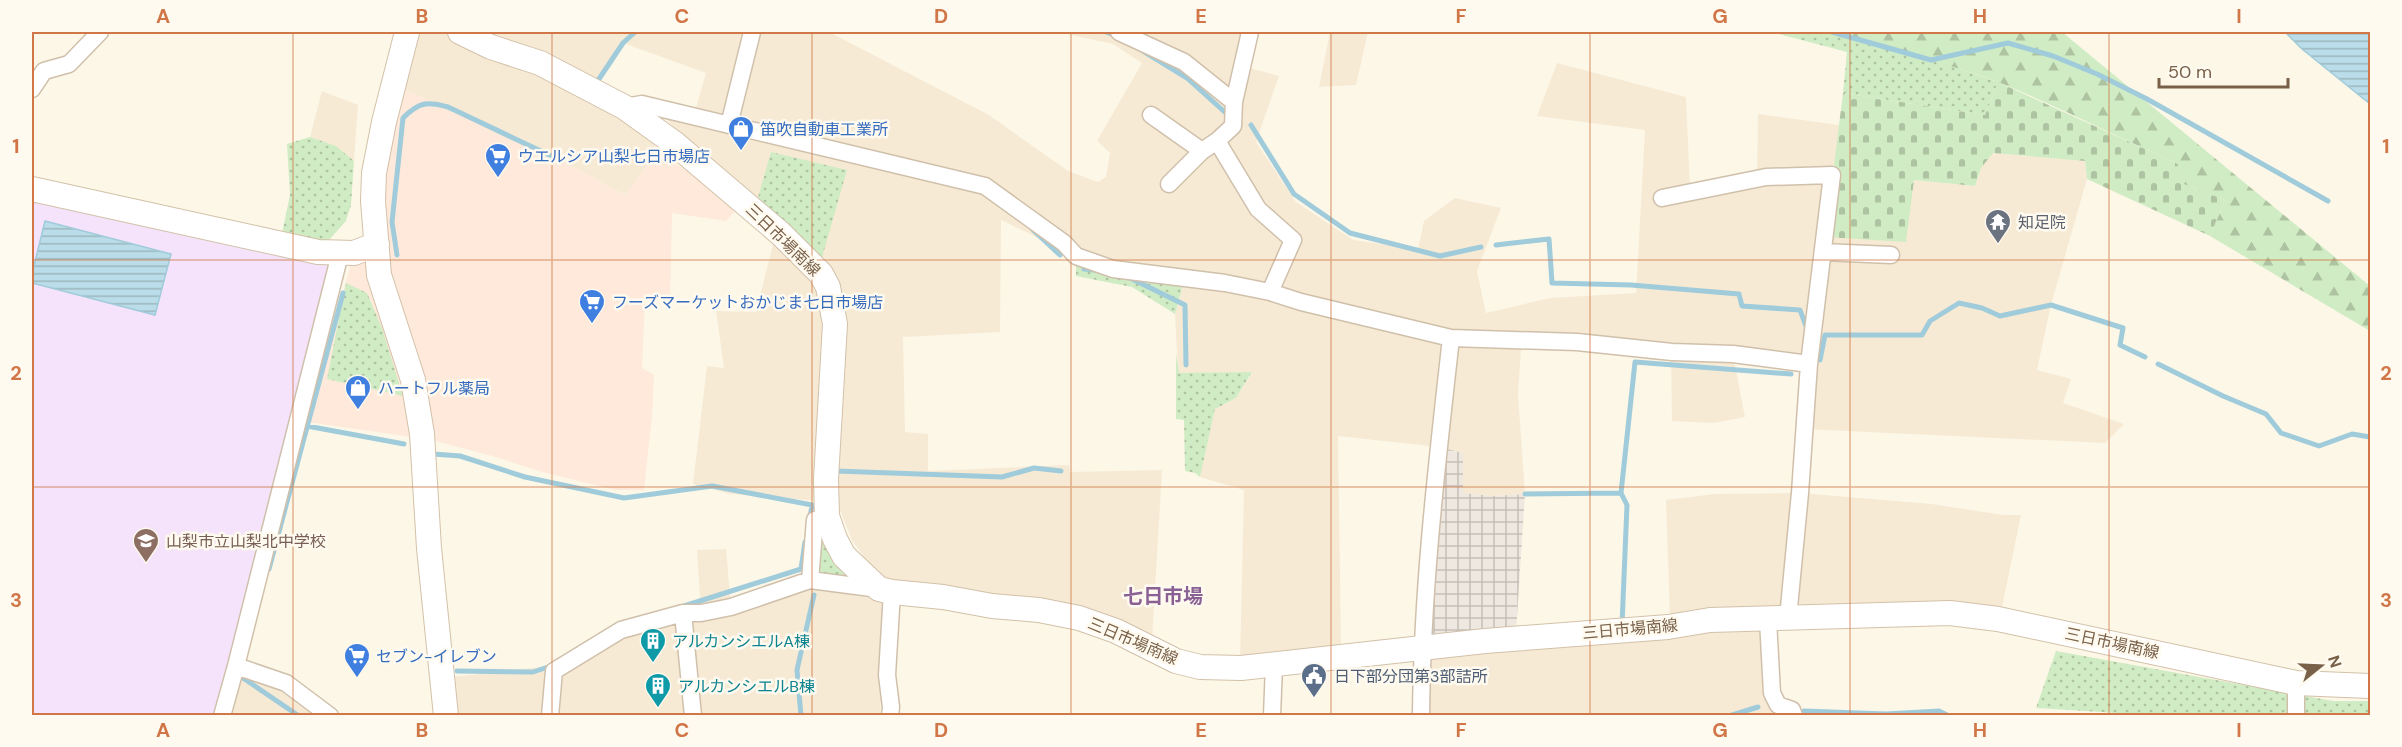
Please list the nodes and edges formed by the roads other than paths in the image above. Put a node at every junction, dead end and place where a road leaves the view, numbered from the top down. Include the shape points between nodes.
1 (100, 32) edge
2 (407, 32) edge
3 (460, 32) edge
4 (752, 32) edge
5 (1119, 32) edge
6 (1250, 32) edge
7 (32, 89) edge
8 (1234, 102) junction
9 (624, 107) junction
10 (1151, 115) dead end
11 (729, 125) junction
12 (1217, 141) junction
13 (1202, 151) junction
14 (1169, 184) dead end
15 (32, 189) edge
16 (1662, 198) dead end
17 (377, 244) junction
18 (1823, 252) junction
19 (340, 254) junction
20 (1891, 255) dead end
21 (1270, 292) junction
22 (1451, 338) junction
23 (1809, 364) junction
24 (827, 516) junction
25 (810, 580) junction
26 (886, 590) junction
27 (683, 613) junction
28 (1778, 619) junction
29 (1422, 649) junction
30 (1274, 665) junction
31 (236, 666) junction
32 (2296, 683) junction
33 (2370, 686) edge
34 (222, 716) edge
35 (330, 716) edge
36 (446, 716) edge
37 (550, 716) edge
38 (693, 716) edge
39 (890, 716) edge
40 (1272, 716) edge
41 (1421, 716) edge
42 (1794, 716) edge
43 (2296, 716) edge

1 - 7 street via 69,64 44,71
2 - 17 main road via 374,172
3 - 9 main road, 三日市場南線 via 490,47 540,63
4 - 11 street
5 - 8 street via 1184,62
6 - 8 street
8 - 12 street via 1233,126
9 - 11 street via 642,104
9 - 24 main road, 三日市場南線 via 674,143 781,234 821,274 828,288 835,324
10 - 13 street
11 - 21 street via 985,186 1076,256 1113,269
12 - 13 street
12 - 21 street via 1258,209 1293,240
13 - 14 street
15 - 19 main road
16 - 18 street via 1766,177 1833,175
17 - 19 main road
17 - 36 main road via 378,275 413,380 422,434
18 - 20 street
18 - 23 street
19 - 31 street
21 - 22 street
22 - 23 street via 1577,342
22 - 29 street
23 - 28 street via 1800,493
24 - 25 street via 815,520
24 - 26 main road, 三日市場南線 via 844,556
25 - 26 street
25 - 27 street via 731,607
26 - 30 main road, 三日市場南線 via 1079,618 1176,661 1200,667
26 - 39 street
27 - 37 street via 621,630 554,671
27 - 38 street
28 - 29 main road, 三日市場南線 via 1710,620
28 - 32 main road, 三日市場南線 via 1950,613 1998,619
28 - 42 street via 1772,693 1778,705 1792,710
29 - 30 main road, 三日市場南線
29 - 41 street
30 - 40 street
31 - 34 street
31 - 35 street via 286,684
32 - 33 main road, 三日市場南線
32 - 43 street

